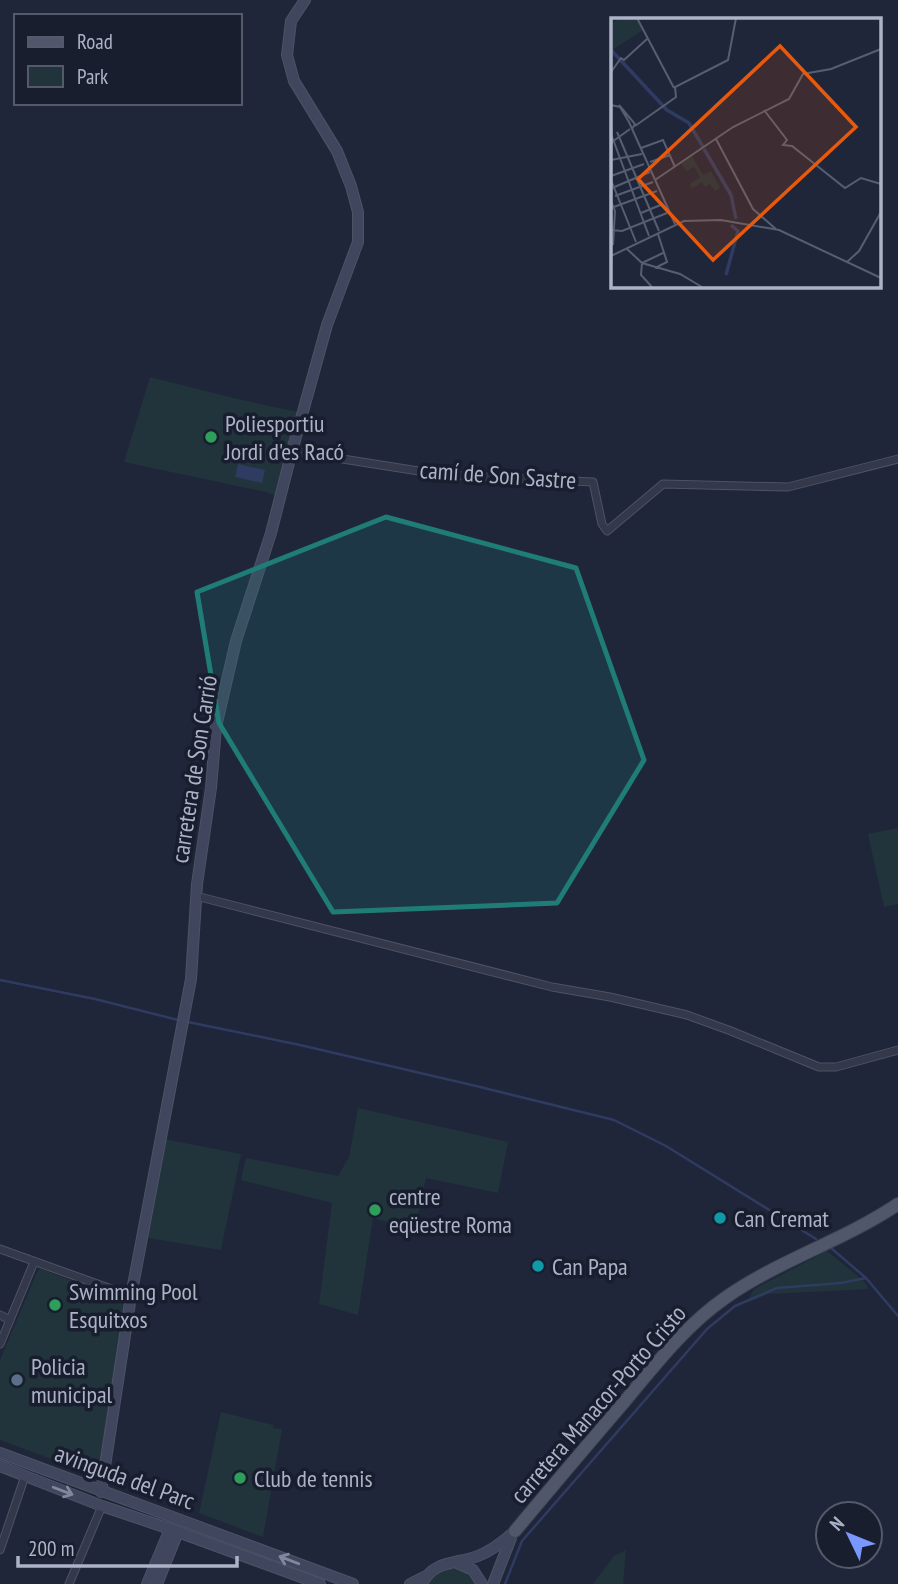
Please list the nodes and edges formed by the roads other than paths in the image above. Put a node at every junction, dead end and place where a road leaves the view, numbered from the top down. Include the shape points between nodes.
1 (305, 0) edge
2 (292, 451) junction
3 (898, 459) edge
4 (197, 896) junction
5 (898, 1050) edge
6 (898, 1204) edge
7 (0, 1249) edge
8 (34, 1262) junction
9 (131, 1296) junction
10 (0, 1315) edge
11 (10, 1320) junction
12 (0, 1344) edge
13 (0, 1453) edge
14 (0, 1466) edge
15 (25, 1476) junction
16 (101, 1492) junction
17 (102, 1506) junction
18 (174, 1530) junction
19 (515, 1531) junction
20 (0, 1550) edge
21 (457, 1563) junction
22 (288, 1578) edge
23 (424, 1580) edge
24 (69, 1584) edge
25 (147, 1584) edge
26 (156, 1584) edge
27 (320, 1584) edge
28 (353, 1584) edge
29 (410, 1584) edge
30 (482, 1584) edge
31 (493, 1584) edge

1 - 2 street, carretera de Son Carrió via 291,21 286,55 294,81 337,151 351,186 358,212 358,243 327,325
2 - 3 street, camí de Son Sastre via 444,475 593,482 607,531 663,484 788,487
2 - 4 street, carretera de Son Carrió via 236,641 216,727
4 - 5 street via 552,987 687,1015 819,1066 836,1067
4 - 9 street, carretera de Son Carrió via 191,979
6 - 19 main road, carretera Manacor-Porto Cristo via 763,1274 712,1308 683,1335
7 - 8 street
8 - 9 street
8 - 11 street
9 - 16 street, carretera de Son Carrió
10 - 11 street
11 - 12 street
13 - 16 street, avinguda del Parc
14 - 15 street, avinguda del Parc
15 -> 17 street, avinguda del Parc
15 - 20 street
28 -> 16 street, avinguda del Parc
17 - 18 street, avinguda del Parc
17 - 24 street
18 - 22 street, avinguda del Parc
18 - 25 street
18 - 26 street
19 - 21 street via 488,1552
19 - 31 street
21 - 23 street via 440,1565
21 - 30 street via 473,1570
22 - 27 street, avinguda del Parc
23 - 29 street

